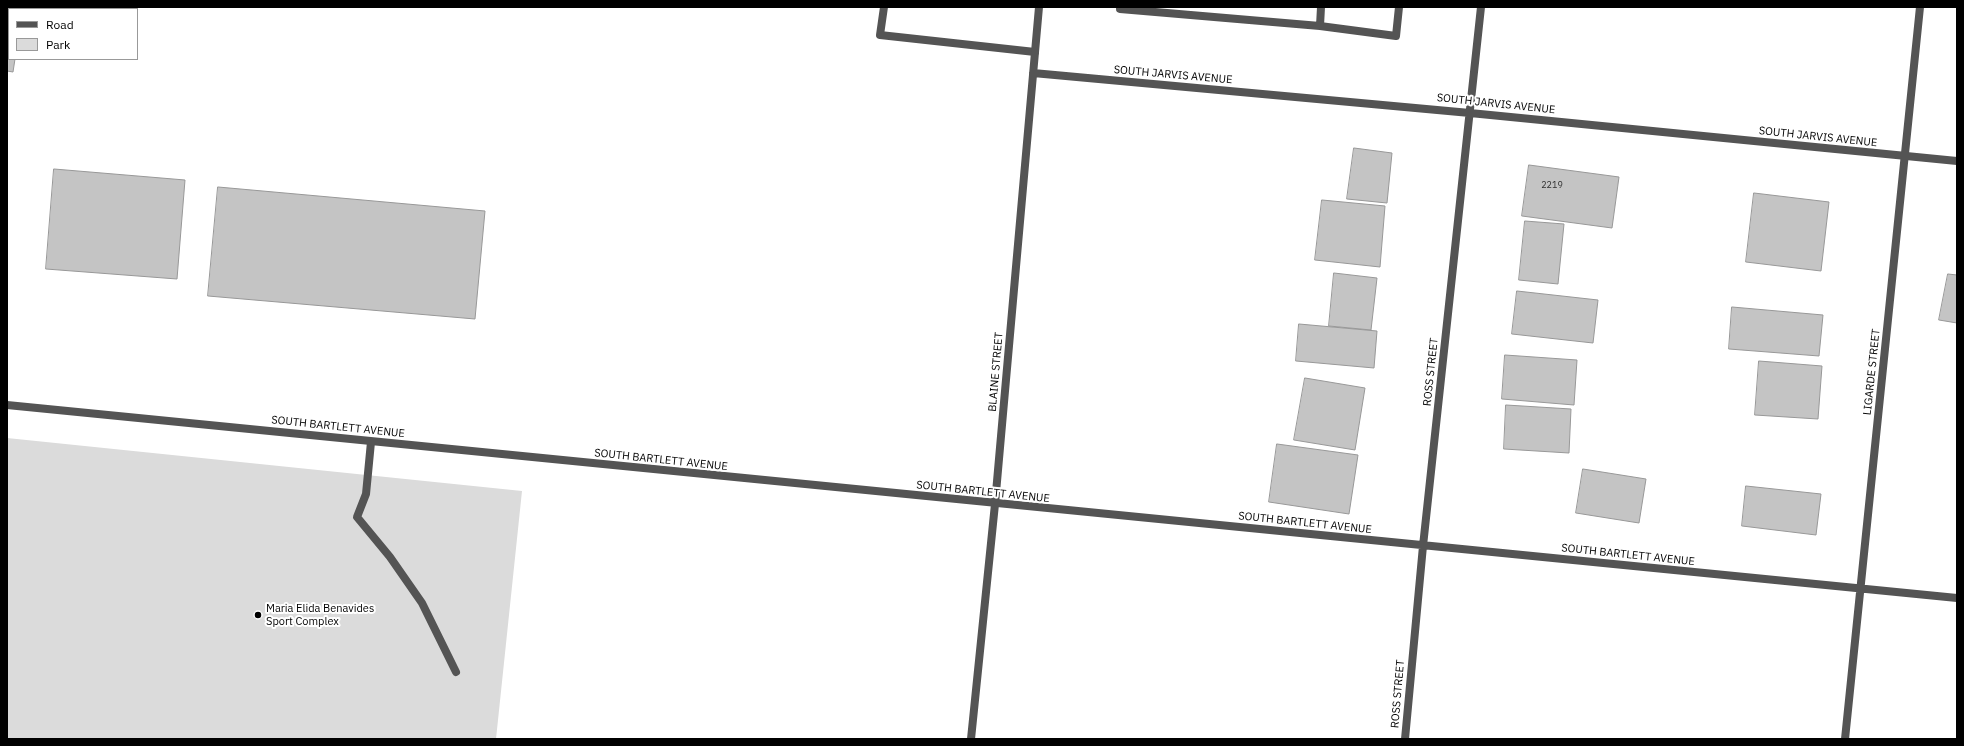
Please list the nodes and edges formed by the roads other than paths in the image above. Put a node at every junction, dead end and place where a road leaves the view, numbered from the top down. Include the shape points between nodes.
1 (884, 7) edge
2 (1039, 7) edge
3 (1120, 7) edge
4 (1320, 7) edge
5 (1399, 7) edge
6 (1481, 7) edge
7 (1920, 7) edge
8 (1320, 26) junction
9 (1035, 52) junction
10 (1032, 73) junction
11 (1470, 113) junction
12 (1905, 156) junction
13 (1957, 161) edge
14 (7, 405) edge
15 (371, 442) junction
16 (995, 504) junction
17 (1423, 546) junction
18 (1861, 589) junction
19 (1957, 598) edge
20 (456, 672) dead end
21 (971, 739) edge
22 (1405, 739) edge
23 (1846, 739) edge

1 - 9 street via 880,35
2 - 9 street, BLAINE STREET
3 - 8 street
4 - 8 street
5 - 8 street via 1396,36
6 - 11 street, ROSS STREET
7 - 12 street, LIGARDE STREET
9 - 10 street, BLAINE STREET
10 - 11 street, SOUTH JARVIS AVENUE
10 - 16 street, BLAINE STREET
11 - 12 street, SOUTH JARVIS AVENUE
11 - 17 street, ROSS STREET
12 - 13 street, SOUTH JARVIS AVENUE
12 - 18 street, LIGARDE STREET
14 - 15 street, SOUTH BARTLETT AVENUE
15 - 16 street, SOUTH BARTLETT AVENUE
15 - 20 street via 366,494 357,517 390,557 422,603
16 - 17 street, SOUTH BARTLETT AVENUE
16 - 21 street, BLAINE STREET
17 - 18 street, SOUTH BARTLETT AVENUE
17 - 22 street, ROSS STREET
18 - 19 street, SOUTH BARTLETT AVENUE
18 - 23 street, LIGARDE STREET

